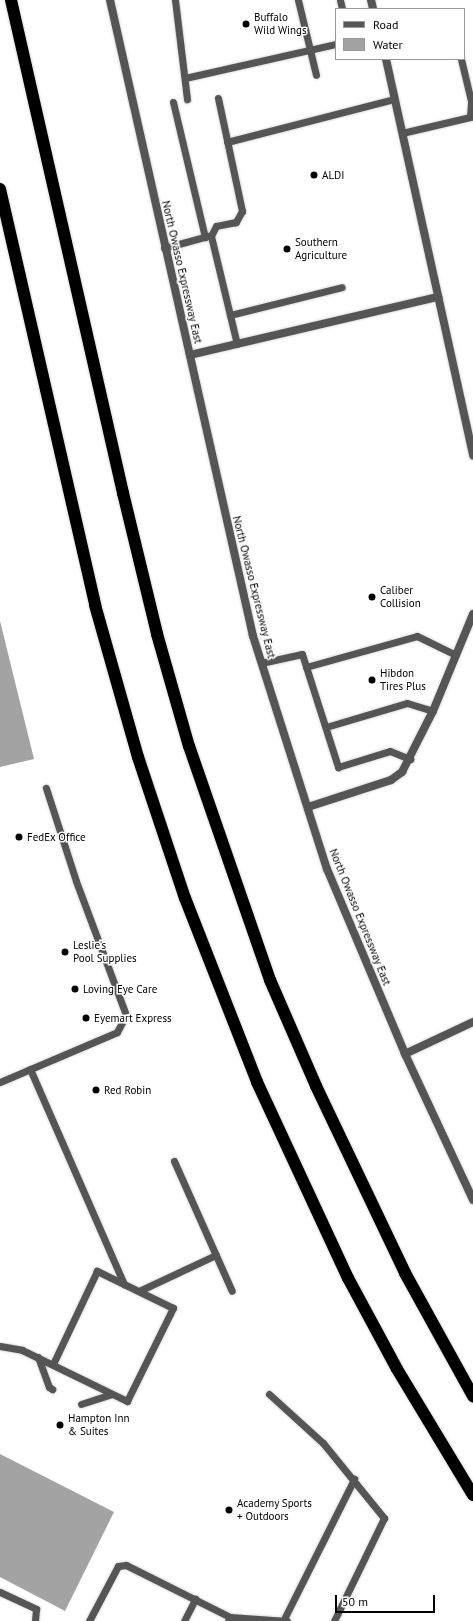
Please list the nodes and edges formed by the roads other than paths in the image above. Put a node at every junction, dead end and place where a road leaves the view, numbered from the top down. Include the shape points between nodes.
1 (11, 0) edge
2 (110, 0) edge
3 (176, 0) edge
4 (298, 0) edge
5 (335, 44) edge
6 (310, 50) junction
7 (386, 60) edge
8 (461, 60) edge
9 (316, 75) dead end
10 (185, 78) junction
11 (218, 98) dead end
12 (187, 99) dead end
13 (394, 99) junction
14 (173, 102) dead end
15 (402, 133) junction
16 (227, 142) junction
17 (0, 189) edge
18 (208, 236) junction
19 (164, 248) junction
20 (342, 287) dead end
21 (438, 297) junction
22 (230, 315) junction
23 (238, 344) junction
24 (190, 355) junction
25 (473, 456) edge
26 (473, 614) edge
27 (456, 655) junction
28 (261, 663) junction
29 (306, 667) junction
30 (433, 711) junction
31 (326, 727) junction
32 (410, 759) junction
33 (46, 788) dead end
34 (308, 807) junction
35 (473, 1022) edge
36 (405, 1054) junction
37 (30, 1069) junction
38 (0, 1082) edge
39 (174, 1161) dead end
40 (473, 1200) edge
41 (216, 1255) junction
42 (124, 1284) junction
43 (139, 1291) junction
44 (232, 1291) dead end
45 (0, 1346) edge
46 (38, 1357) junction
47 (53, 1364) junction
48 (52, 1389) dead end
49 (111, 1394) junction
50 (269, 1394) dead end
51 (473, 1396) edge
52 (81, 1404) dead end
53 (354, 1479) junction
54 (473, 1495) edge
55 (0, 1592) edge
56 (195, 1599) junction
57 (229, 1619) edge
58 (286, 1620) edge
59 (36, 1621) edge
60 (90, 1621) edge
61 (184, 1621) edge
62 (334, 1621) edge

1 - 51 highway via 157,634 191,753 268,972 316,1086 405,1273
2 - 19 street, North Owasso Expressway East
3 - 10 lane
4 - 6 lane
5 - 6 lane
6 - 9 lane
6 - 10 lane
7 - 13 street
8 - 15 lane via 471,101 470,118
10 - 12 lane
11 - 16 lane
13 - 15 street
13 - 16 lane
14 - 18 lane
15 - 21 street
16 - 18 lane via 242,211 236,222 216,226
17 - 54 highway via 95,605 138,757 185,898 257,1082 345,1271 397,1369
18 - 19 lane
18 - 22 lane
19 - 24 street, North Owasso Expressway East
20 - 22 lane
21 - 23 street
21 - 25 street
22 - 23 lane
23 - 24 street
24 - 28 street, North Owasso Expressway East
26 - 27 street
27 - 29 lane via 416,636
27 - 30 street
28 - 29 lane via 302,654
28 - 34 street, North Owasso Expressway East
29 - 31 lane
30 - 31 lane via 407,702
30 - 32 street
31 - 32 lane via 338,767 390,750
32 - 34 street via 402,772 391,780
33 - 37 lane via 76,881 126,1015 118,1032
34 - 36 street, North Owasso Expressway East via 327,869
35 - 36 street
36 - 40 street, North Owasso Expressway East
37 - 38 lane
37 - 42 lane
39 - 41 lane
41 - 43 lane
41 - 44 lane
42 - 43 lane
42 - 47 lane via 97,1271
43 - 49 lane via 173,1308 126,1401
45 - 46 lane via 22,1350
46 - 47 lane
46 - 48 lane
47 - 49 lane
49 - 52 lane
50 - 53 lane via 323,1443
53 - 58 lane
53 - 62 lane via 384,1518
55 - 59 lane via 36,1609
56 - 57 lane
56 - 60 lane via 126,1565 118,1566
56 - 61 lane
57 - 58 lane

